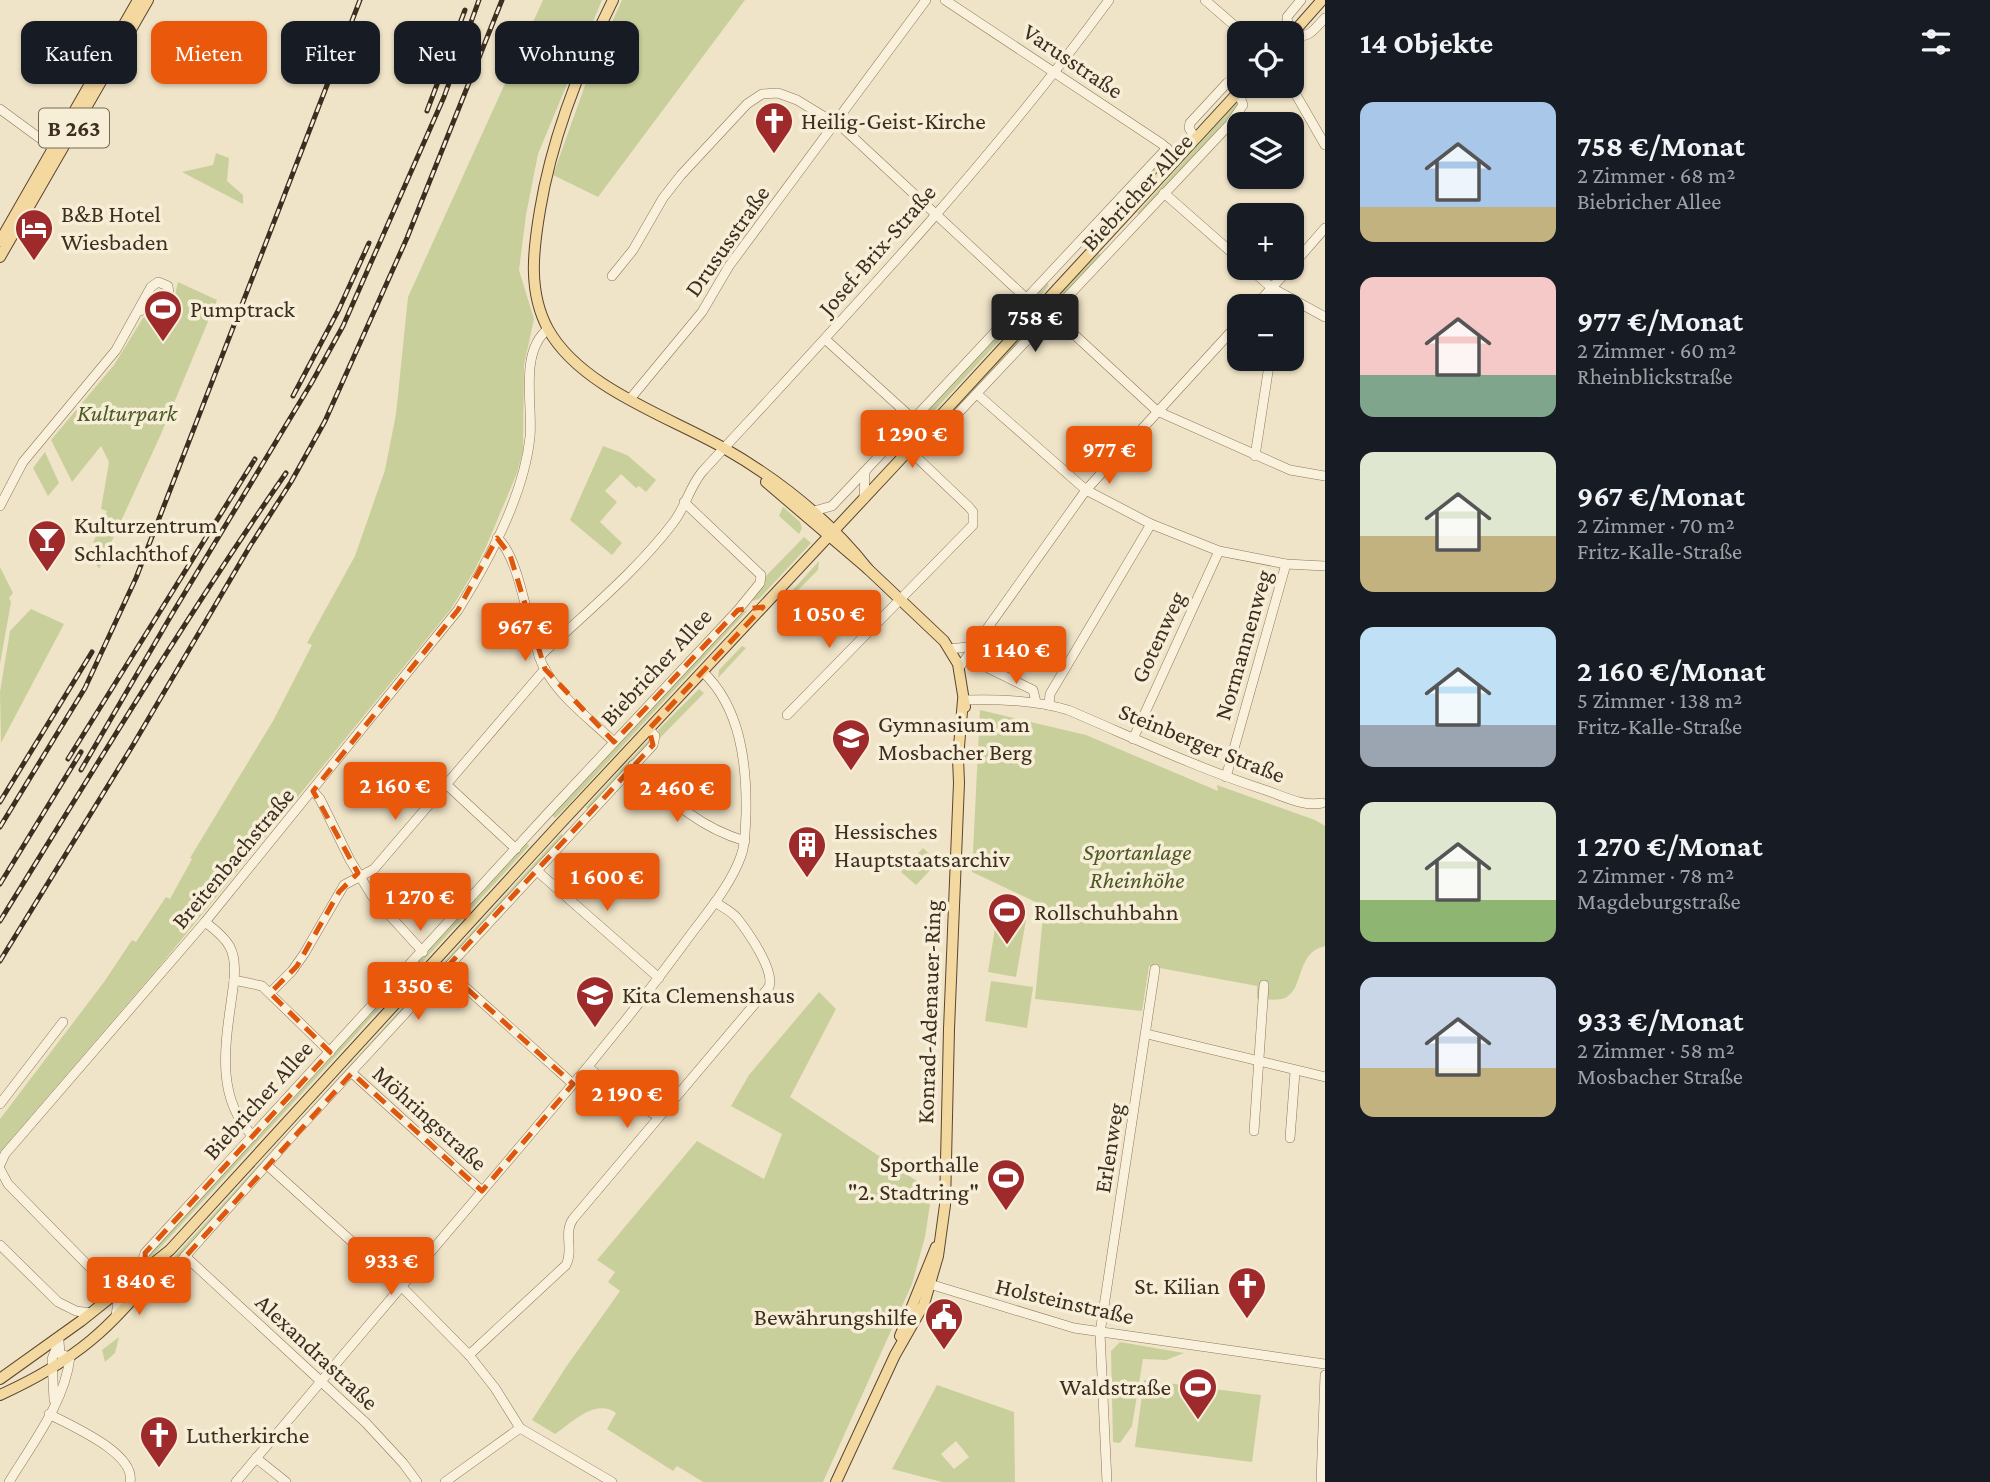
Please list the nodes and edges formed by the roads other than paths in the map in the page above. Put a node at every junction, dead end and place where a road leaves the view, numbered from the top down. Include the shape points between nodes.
1 (138, 0) edge
2 (148, 0) edge
3 (613, 0) edge
4 (926, 0) edge
5 (945, 0) edge
6 (1109, 0) edge
7 (1205, 0) edge
8 (1301, 0) edge
9 (1322, 0) edge
10 (1325, 18) edge
11 (1229, 21) edge
12 (1288, 21) edge
13 (1303, 21) edge
14 (1304, 37) edge
15 (1056, 73) junction
16 (1230, 98) edge
17 (1242, 98) edge
18 (1298, 98) edge
19 (0, 109) edge
20 (836, 123) junction
21 (1325, 143) edge
22 (53, 148) junction
23 (1167, 148) junction
24 (1177, 158) junction
25 (1164, 193) junction
26 (935, 213) junction
27 (1325, 228) edge
28 (0, 241) edge
29 (1227, 248) edge
30 (1304, 252) edge
31 (0, 257) edge
32 (612, 276) dead end
33 (1263, 280) edge
34 (1279, 280) edge
35 (1272, 288) junction
36 (1266, 294) edge
37 (1272, 294) edge
38 (1026, 298) junction
39 (137, 312) dead end
40 (1052, 314) junction
41 (1325, 317) edge
42 (548, 329) junction
43 (1227, 336) edge
44 (825, 339) junction
45 (1267, 371) edge
46 (977, 394) junction
47 (630, 399) junction
48 (1157, 411) junction
49 (913, 419) junction
50 (928, 427) junction
51 (724, 448) junction
52 (909, 450) junction
53 (735, 455) junction
54 (1255, 456) junction
55 (865, 472) junction
56 (1325, 475) edge
57 (1086, 490) junction
58 (864, 499) junction
59 (684, 502) junction
60 (0, 506) edge
61 (814, 511) junction
62 (1151, 524) junction
63 (831, 533) junction
64 (497, 538) junction
65 (1219, 551) junction
66 (1286, 564) junction
67 (1325, 566) edge
68 (900, 600) junction
69 (763, 607) junction
70 (738, 610) junction
71 (975, 646) junction
72 (950, 649) junction
73 (539, 657) junction
74 (984, 666) dead end
75 (959, 668) junction
76 (545, 669) junction
77 (703, 672) junction
78 (963, 700) junction
79 (1036, 702) junction
80 (1049, 705) junction
81 (787, 715) dead end
82 (649, 729) junction
83 (1133, 739) junction
84 (614, 742) junction
85 (633, 765) junction
86 (1226, 777) junction
87 (446, 784) junction
88 (313, 791) junction
89 (1322, 802) edge
90 (745, 841) junction
91 (516, 849) junction
92 (537, 871) junction
93 (361, 877) junction
94 (715, 902) junction
95 (205, 922) junction
96 (423, 952) junction
97 (445, 969) junction
98 (1155, 969) dead end
99 (659, 978) junction
100 (234, 980) junction
101 (1264, 985) dead end
102 (270, 993) junction
103 (62, 1022) dead end
104 (1147, 1034) junction
105 (330, 1052) junction
106 (1258, 1063) junction
107 (588, 1068) junction
108 (1295, 1072) junction
109 (352, 1073) junction
110 (1325, 1077) edge
111 (573, 1084) junction
112 (0, 1104) edge
113 (658, 1116) junction
114 (1254, 1130) dead end
115 (253, 1136) junction
116 (1290, 1138) dead end
117 (267, 1165) junction
118 (0, 1167) edge
119 (482, 1191) junction
120 (0, 1245) edge
121 (170, 1250) junction
122 (185, 1256) junction
123 (145, 1270) junction
124 (927, 1283) junction
125 (401, 1286) junction
126 (139, 1293) junction
127 (116, 1294) junction
128 (58, 1302) junction
129 (91, 1313) junction
130 (115, 1320) junction
131 (1100, 1333) junction
132 (64, 1335) junction
133 (469, 1355) junction
134 (70, 1357) junction
135 (1325, 1364) edge
136 (52, 1368) junction
137 (1325, 1375) edge
138 (0, 1380) edge
139 (320, 1380) junction
140 (0, 1395) edge
141 (51, 1410) junction
142 (520, 1428) junction
143 (1324, 1435) edge
144 (256, 1458) junction
145 (9, 1482) edge
146 (130, 1482) edge
147 (236, 1482) edge
148 (286, 1482) edge
149 (417, 1482) edge
150 (445, 1482) edge
151 (612, 1482) edge
152 (836, 1482) edge
153 (1107, 1482) edge
154 (1321, 1482) edge

1 - 22 main road, B 263
2 - 31 main road, B 263
3 - 42 main road via 574,91 544,187 534,249 534,284
4 - 20 street, Drususstraße
5 - 15 street, Varusstraße
6 - 15 street, Josef-Brix-Straße
7 - 11 street
8 - 12 street
9 - 13 main road
10 - 14 street
15 - 23 street, Varusstraße
15 - 26 street, Josef-Brix-Straße
16 - 24 main road, Biebricher Allee
17 - 25 street, Biebricher Allee via 1242,108
18 - 21 street
19 - 22 street
20 - 26 street
20 - 32 street via 778,93 754,98 671,187
20 - 47 street, Drususstraße via 729,266 702,312
22 - 28 main road, B 263
23 - 24 street, Varusstraße
23 - 38 street, Biebricher Allee
24 - 50 main road, Biebricher Allee
25 - 29 street
25 - 40 street, Biebricher Allee
26 - 38 street
26 - 44 street, Josef-Brix-Straße
27 - 30 street
33 - 35 street
34 - 35 street
35 - 36 street
35 - 37 street
35 - 41 street
38 - 49 street, Biebricher Allee
39 - 60 street via 108,360 23,462
40 - 46 street, Biebricher Allee
40 - 48 street
42 - 47 main road via 579,365
42 - 64 street, Breitenbachstraße via 537,340 531,357 526,464
43 - 48 street
44 - 49 street
44 - 51 street, Josef-Brix-Straße
45 - 54 street
46 - 50 street, Biebricher Allee via 943,428
46 - 57 street
47 - 51 main road
48 - 54 street
48 - 57 street
49 - 55 street, Biebricher Allee
50 - 52 main road, Biebricher Allee
51 - 53 main road
51 - 59 street, Josef-Brix-Straße via 696,478
52 - 58 main road, Biebricher Allee
52 - 68 street via 969,507 974,519 970,530
53 - 61 main road
53 - 63 main road
54 - 56 street via 1290,470
55 - 58 street
55 - 61 street, Biebricher Allee via 832,506
57 - 62 street
57 - 71 street
58 - 63 main road, Biebricher Allee
59 - 70 street via 761,575 760,583
59 - 73 street, Josef-Brix-Straße via 676,519 624,576
61 - 63 main road
62 - 65 street
62 - 80 street via 1050,694
63 - 68 main road, Konrad-Adenauer-Ring
63 - 69 main road, Biebricher Allee
64 - 73 street via 510,555
64 - 88 street, Breitenbachstraße via 458,610
65 - 66 street
65 - 83 street, Gotenweg
66 - 67 street
66 - 86 street, Normannenweg
68 - 72 main road, Konrad-Adenauer-Ring
68 - 81 street
69 - 70 street, Biebricher Allee
69 - 77 main road, Biebricher Allee
70 - 84 street, Biebricher Allee
71 - 72 street
71 - 75 street
72 - 75 main road, Konrad-Adenauer-Ring
73 - 76 street
74 - 79 street via 1033,690
75 - 78 main road, Konrad-Adenauer-Ring
76 - 84 street via 560,691
76 - 87 street
77 - 82 main road, Biebricher Allee
77 - 90 street via 728,709 743,754
78 - 79 street, Steinberger Straße
78 - 124 main road, Konrad-Adenauer-Ring via 966,718 953,914 945,1205 936,1266
79 - 80 street, Steinberger Straße
80 - 83 street, Steinberger Straße
82 - 85 street, Biebricher Allee via 655,736 653,745
82 - 121 main road, Biebricher Allee
83 - 86 street, Steinberger Straße
84 - 91 street, Biebricher Allee
85 - 90 street via 701,823
85 - 92 street, Biebricher Allee
86 - 89 street, Steinberger Straße via 1299,802
87 - 91 street
87 - 93 street via 374,869
88 - 93 street
88 - 95 street, Breitenbachstraße
90 - 94 street
91 - 96 street, Biebricher Allee
92 - 97 street, Biebricher Allee
92 - 99 street
93 - 96 street via 382,908
93 - 102 street via 344,885 304,954
94 - 99 street
94 - 113 street via 743,927 768,968 771,982
95 - 100 street via 232,950
95 - 118 street, Breitenbachstraße via 5,1154
96 - 105 street, Biebricher Allee
97 - 109 street, Biebricher Allee
97 - 111 street
98 - 104 street, Erlenweg
99 - 107 street
100 - 102 street via 260,985
100 - 115 street via 225,1070 237,1114
101 - 106 street
102 - 105 street
103 - 112 street
104 - 106 street
104 - 131 street, Erlenweg
105 - 115 street, Biebricher Allee
106 - 108 street
106 - 114 street
107 - 111 street
107 - 113 street via 626,1099
108 - 110 street
108 - 116 street
109 - 117 street, Biebricher Allee
109 - 119 street, Möhringstraße
111 - 119 street
113 - 133 street via 571,1221 566,1265
115 - 123 street, Biebricher Allee via 145,1253
117 - 122 street, Biebricher Allee
117 - 125 street
118 - 127 street via 8,1184
119 - 125 street
120 - 128 street
121 - 123 main road, Biebricher Allee
121 - 126 main road, Biebricher Allee
122 - 126 street, Biebricher Allee via 155,1290
122 - 139 street, Alexandrastraße
123 - 127 main road, Biebricher Allee
124 - 131 street, Holsteinstraße
124 - 152 main road, Konrad-Adenauer-Ring via 916,1321 895,1355
125 - 133 street
125 - 139 street
126 - 130 main road, Biebricher Allee
127 - 129 main road, Biebricher Allee
127 - 130 street
128 - 129 street
128 - 132 street via 66,1313
129 - 132 main road, Biebricher Allee
130 - 134 main road, Biebricher Allee
131 - 135 street, Holsteinstraße
131 - 153 street, Erlenweg
132 - 134 street via 60,1354
132 - 136 street via 53,1354
132 - 138 main road, Biebricher Allee
133 - 142 street
134 - 136 main road, Biebricher Allee
134 - 141 street
136 - 140 main road, Biebricher Allee
136 - 141 street via 55,1391
137 - 143 street
139 - 144 street
139 - 149 street, Alexandrastraße via 386,1443
141 - 145 street
141 - 146 street via 118,1454 129,1467
142 - 150 street
142 - 151 street
143 - 154 street
144 - 147 street
144 - 148 street

